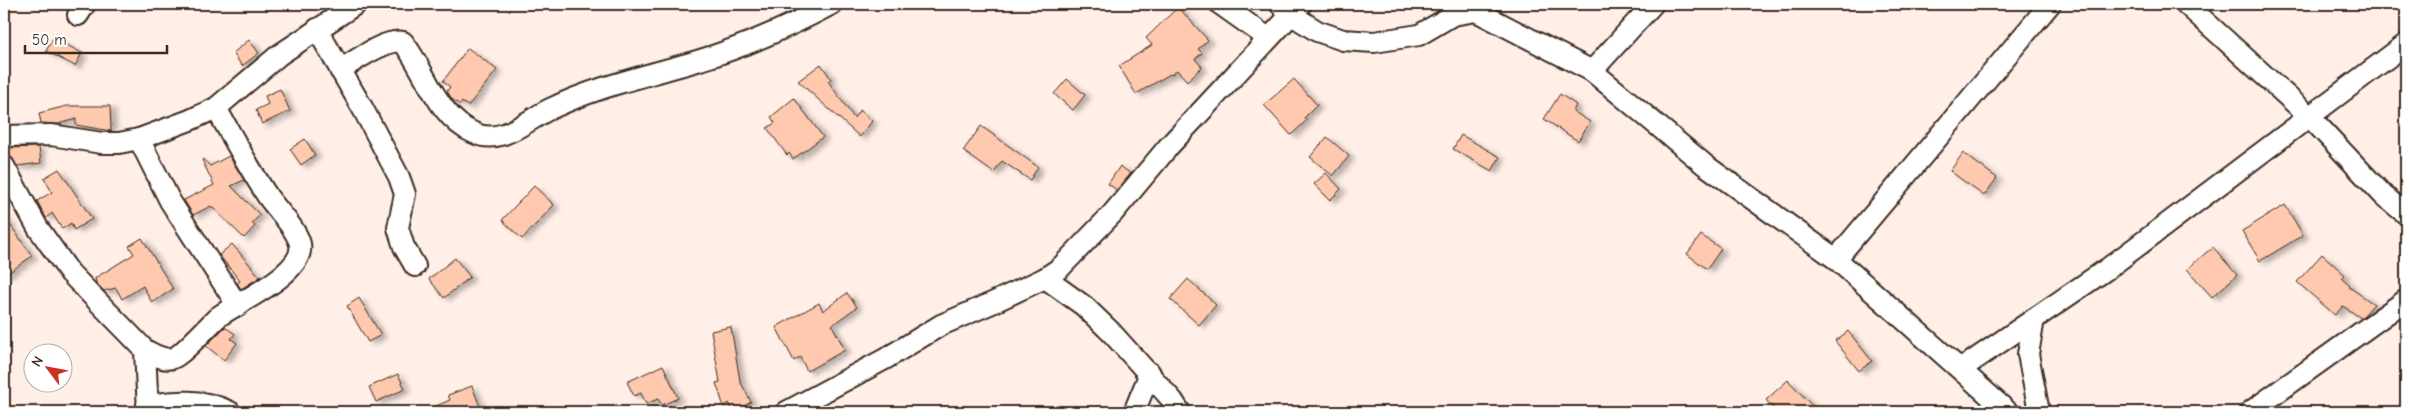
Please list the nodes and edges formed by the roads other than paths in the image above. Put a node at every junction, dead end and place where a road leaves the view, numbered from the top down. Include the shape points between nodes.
1 (356, 4) edge
2 (832, 4) edge
3 (1220, 4) edge
4 (1652, 4) edge
5 (2050, 4) edge
6 (2186, 4) edge
7 (1291, 7) edge
8 (317, 29) junction
9 (1268, 38) junction
10 (2406, 44) edge
11 (340, 70) junction
12 (1592, 71) junction
13 (216, 108) junction
14 (2310, 117) junction
15 (4, 136) edge
16 (140, 139) junction
17 (4, 166) edge
18 (2406, 214) edge
19 (1836, 259) junction
20 (415, 266) dead end
21 (1045, 278) junction
22 (2406, 300) edge
23 (238, 306) junction
24 (2034, 319) junction
25 (145, 350) junction
26 (1961, 369) junction
27 (1150, 373) junction
28 (147, 409) edge
29 (230, 412) edge
30 (786, 412) edge
31 (1134, 412) edge
32 (1180, 412) edge
33 (2008, 412) edge
34 (2039, 412) edge
35 (2250, 412) edge

1 - 8 street
2 - 11 street via 748,44 583,93 506,133 493,136 475,134 459,124 440,102 403,42 384,45
3 - 9 street
4 - 12 street
5 - 19 street
6 - 14 street
7 - 9 street
7 - 12 street via 1317,31 1343,40 1374,42 1419,35 1453,15 1476,11
8 - 11 street
8 - 13 street via 279,55
9 - 21 street via 1095,233 1060,268
10 - 14 street
11 - 20 street via 406,194 398,228
12 - 19 street via 1705,165
13 - 16 street
13 - 23 street via 300,245 298,257 290,268
14 - 18 street via 2384,196
14 - 24 street via 2107,269
15 - 16 street via 51,135 102,143
16 - 23 street via 170,201
17 - 25 street via 38,228 70,273
19 - 26 street
21 - 27 street via 1084,306
21 - 30 street via 941,325
22 - 35 street
23 - 25 street via 221,315 173,358 159,358
24 - 26 street
24 - 34 street via 2028,354
25 - 28 street
26 - 33 street
27 - 31 street
27 - 32 street
28 - 29 street via 177,401 202,402

